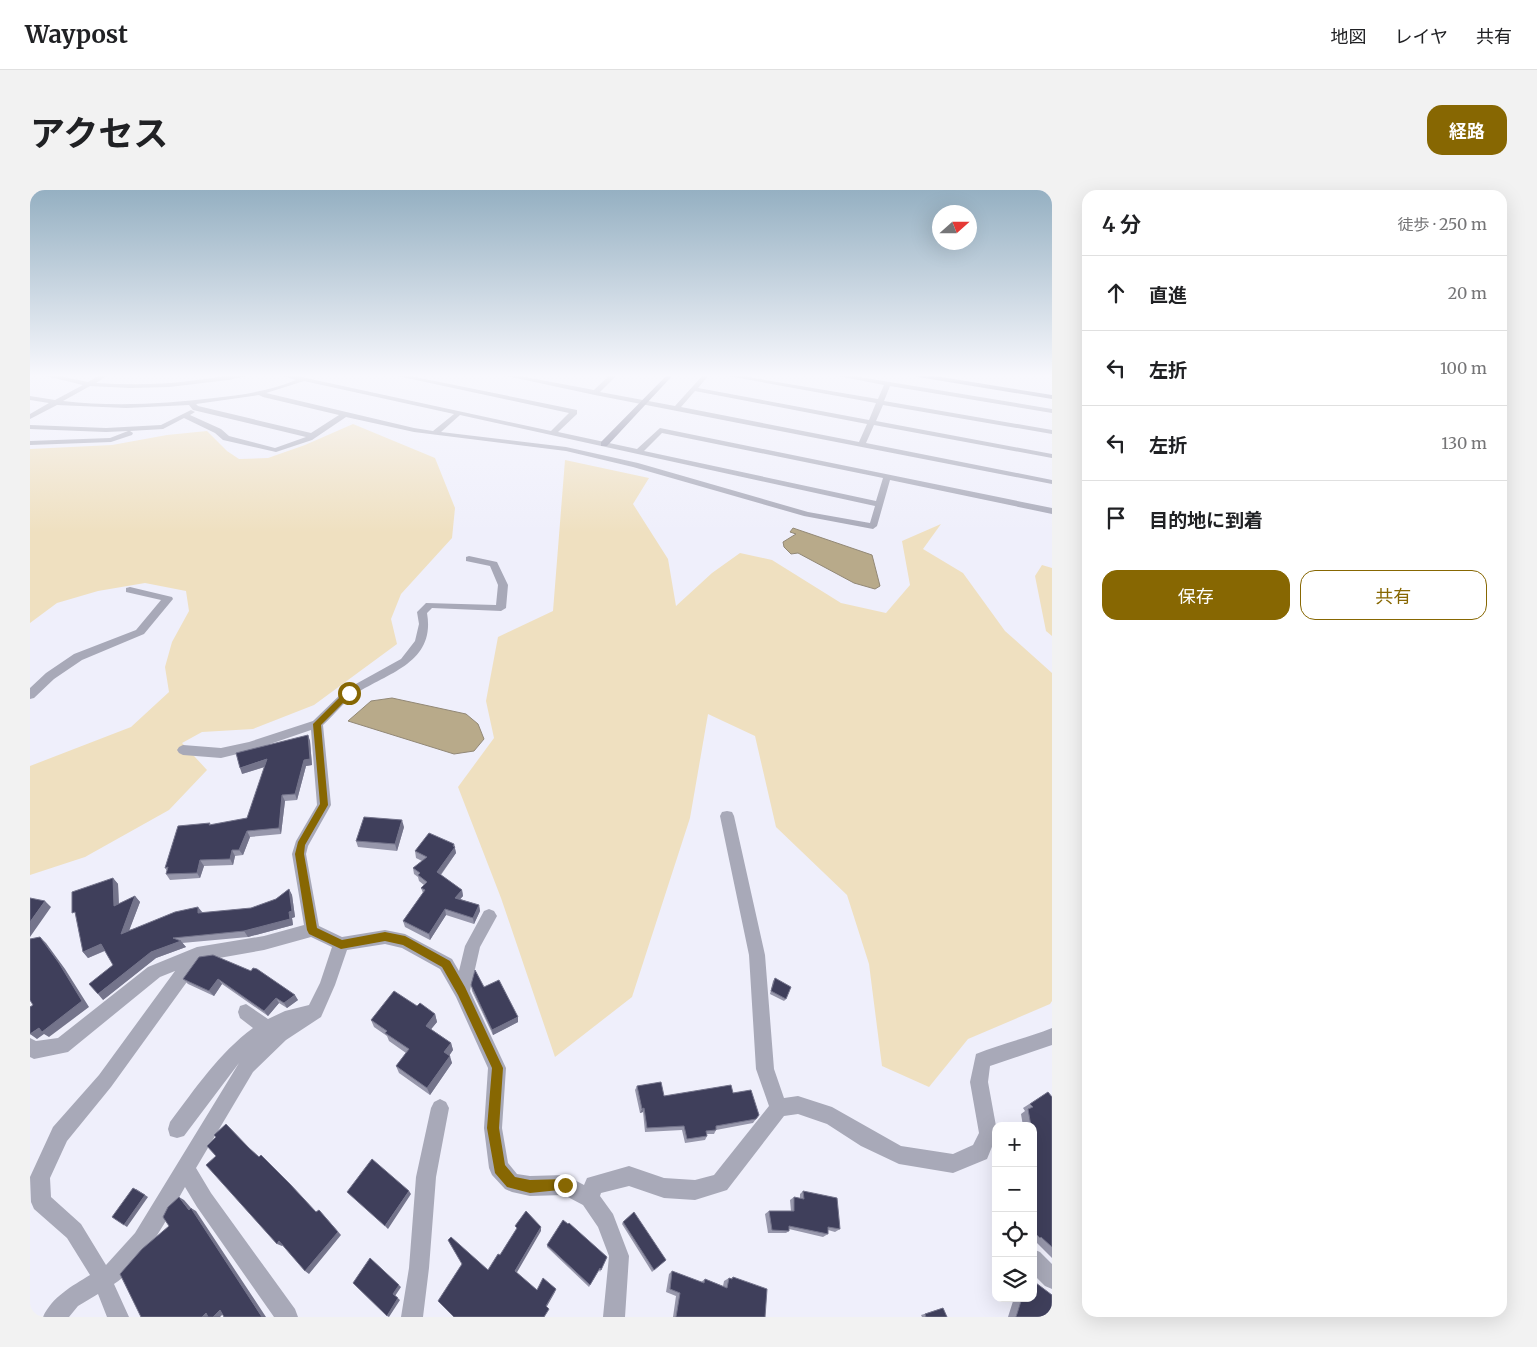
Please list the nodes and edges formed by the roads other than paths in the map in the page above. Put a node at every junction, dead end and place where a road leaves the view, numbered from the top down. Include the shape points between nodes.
1 (38, 428) edge
2 (164, 428) edge
3 (211, 428) edge
4 (280, 428) edge
5 (325, 428) edge
6 (409, 428) edge
7 (441, 428) edge
8 (528, 428) edge
9 (558, 428) edge
10 (620, 428) edge
11 (774, 428) edge
12 (869, 428) edge
13 (896, 428) edge
14 (1027, 428) edge
15 (133, 429) junction
16 (1052, 432) edge
17 (435, 433) junction
18 (553, 433) junction
19 (312, 436) junction
20 (30, 443) edge
21 (604, 444) junction
22 (862, 445) junction
23 (638, 452) junction
24 (1052, 456) edge
25 (887, 477) junction
26 (1052, 482) edge
27 (879, 504) junction
28 (1052, 511) edge
29 (469, 559) dead end
30 (130, 590) dead end
31 (30, 695) edge
32 (317, 724) junction
33 (183, 750) dead end
34 (727, 816) dead end
35 (489, 916) dead end
36 (312, 930) junction
37 (341, 944) junction
38 (198, 954) junction
39 (462, 991) junction
40 (315, 1011) junction
41 (246, 1012) dead end
42 (266, 1028) junction
43 (1052, 1036) edge
44 (30, 1047) edge
45 (440, 1108) dead end
46 (779, 1108) junction
47 (177, 1129) dead end
48 (186, 1170) junction
49 (590, 1198) junction
50 (1037, 1262) edge
51 (1052, 1278) edge
52 (101, 1280) junction
53 (54, 1317) edge
54 (118, 1317) edge
55 (287, 1317) edge
56 (412, 1317) edge
57 (614, 1317) edge

1 - 15 street
2 - 15 street
3 - 19 street via 226,438 276,450
4 - 19 street
5 - 19 street
6 - 17 street
7 - 17 street
8 - 18 street
9 - 18 street
10 - 21 street
11 - 22 street
12 - 22 street
13 - 24 street
14 - 16 street
15 - 20 street via 111,440
17 - 27 street via 566,449 635,465 807,514 873,526
18 - 21 street
21 - 23 street
22 - 26 street
23 - 25 street via 660,430
23 - 27 street
25 - 27 street
25 - 28 street
29 - 32 street via 494,564 503,585 501,608 430,605 422,612 424,624 420,641 405,662 349,693
30 - 31 street via 168,599 140,632 78,657
32 - 33 street via 221,753
32 - 36 street via 324,805 299,854
34 - 46 street via 758,955 765,1069
35 - 39 street via 473,946
36 - 37 street
36 - 38 street via 264,943
37 - 39 street via 385,937 405,941 446,964
37 - 40 street
38 - 44 street via 154,972 62,1046 34,1050
38 - 52 street via 105,1081 60,1134 40,1177 41,1202 74,1231 95,1263
39 - 49 street via 498,1068 493,1128 499,1168 512,1182 530,1186 565,1185
40 - 42 street via 290,1016
40 - 48 street via 280,1034 247,1066
41 - 42 street
42 - 47 street via 242,1047
43 - 46 street via 982,1060 979,1082 988,1133 980,1152 953,1164 900,1155 824,1113 798,1105
45 - 56 street via 426,1177
46 - 49 street via 720,1183 695,1190 664,1188 630,1176 594,1185
48 - 52 street via 142,1240 116,1271
48 - 55 street
49 - 57 street via 606,1221 619,1256
50 - 51 street
52 - 53 street via 71,1299
52 - 54 street

